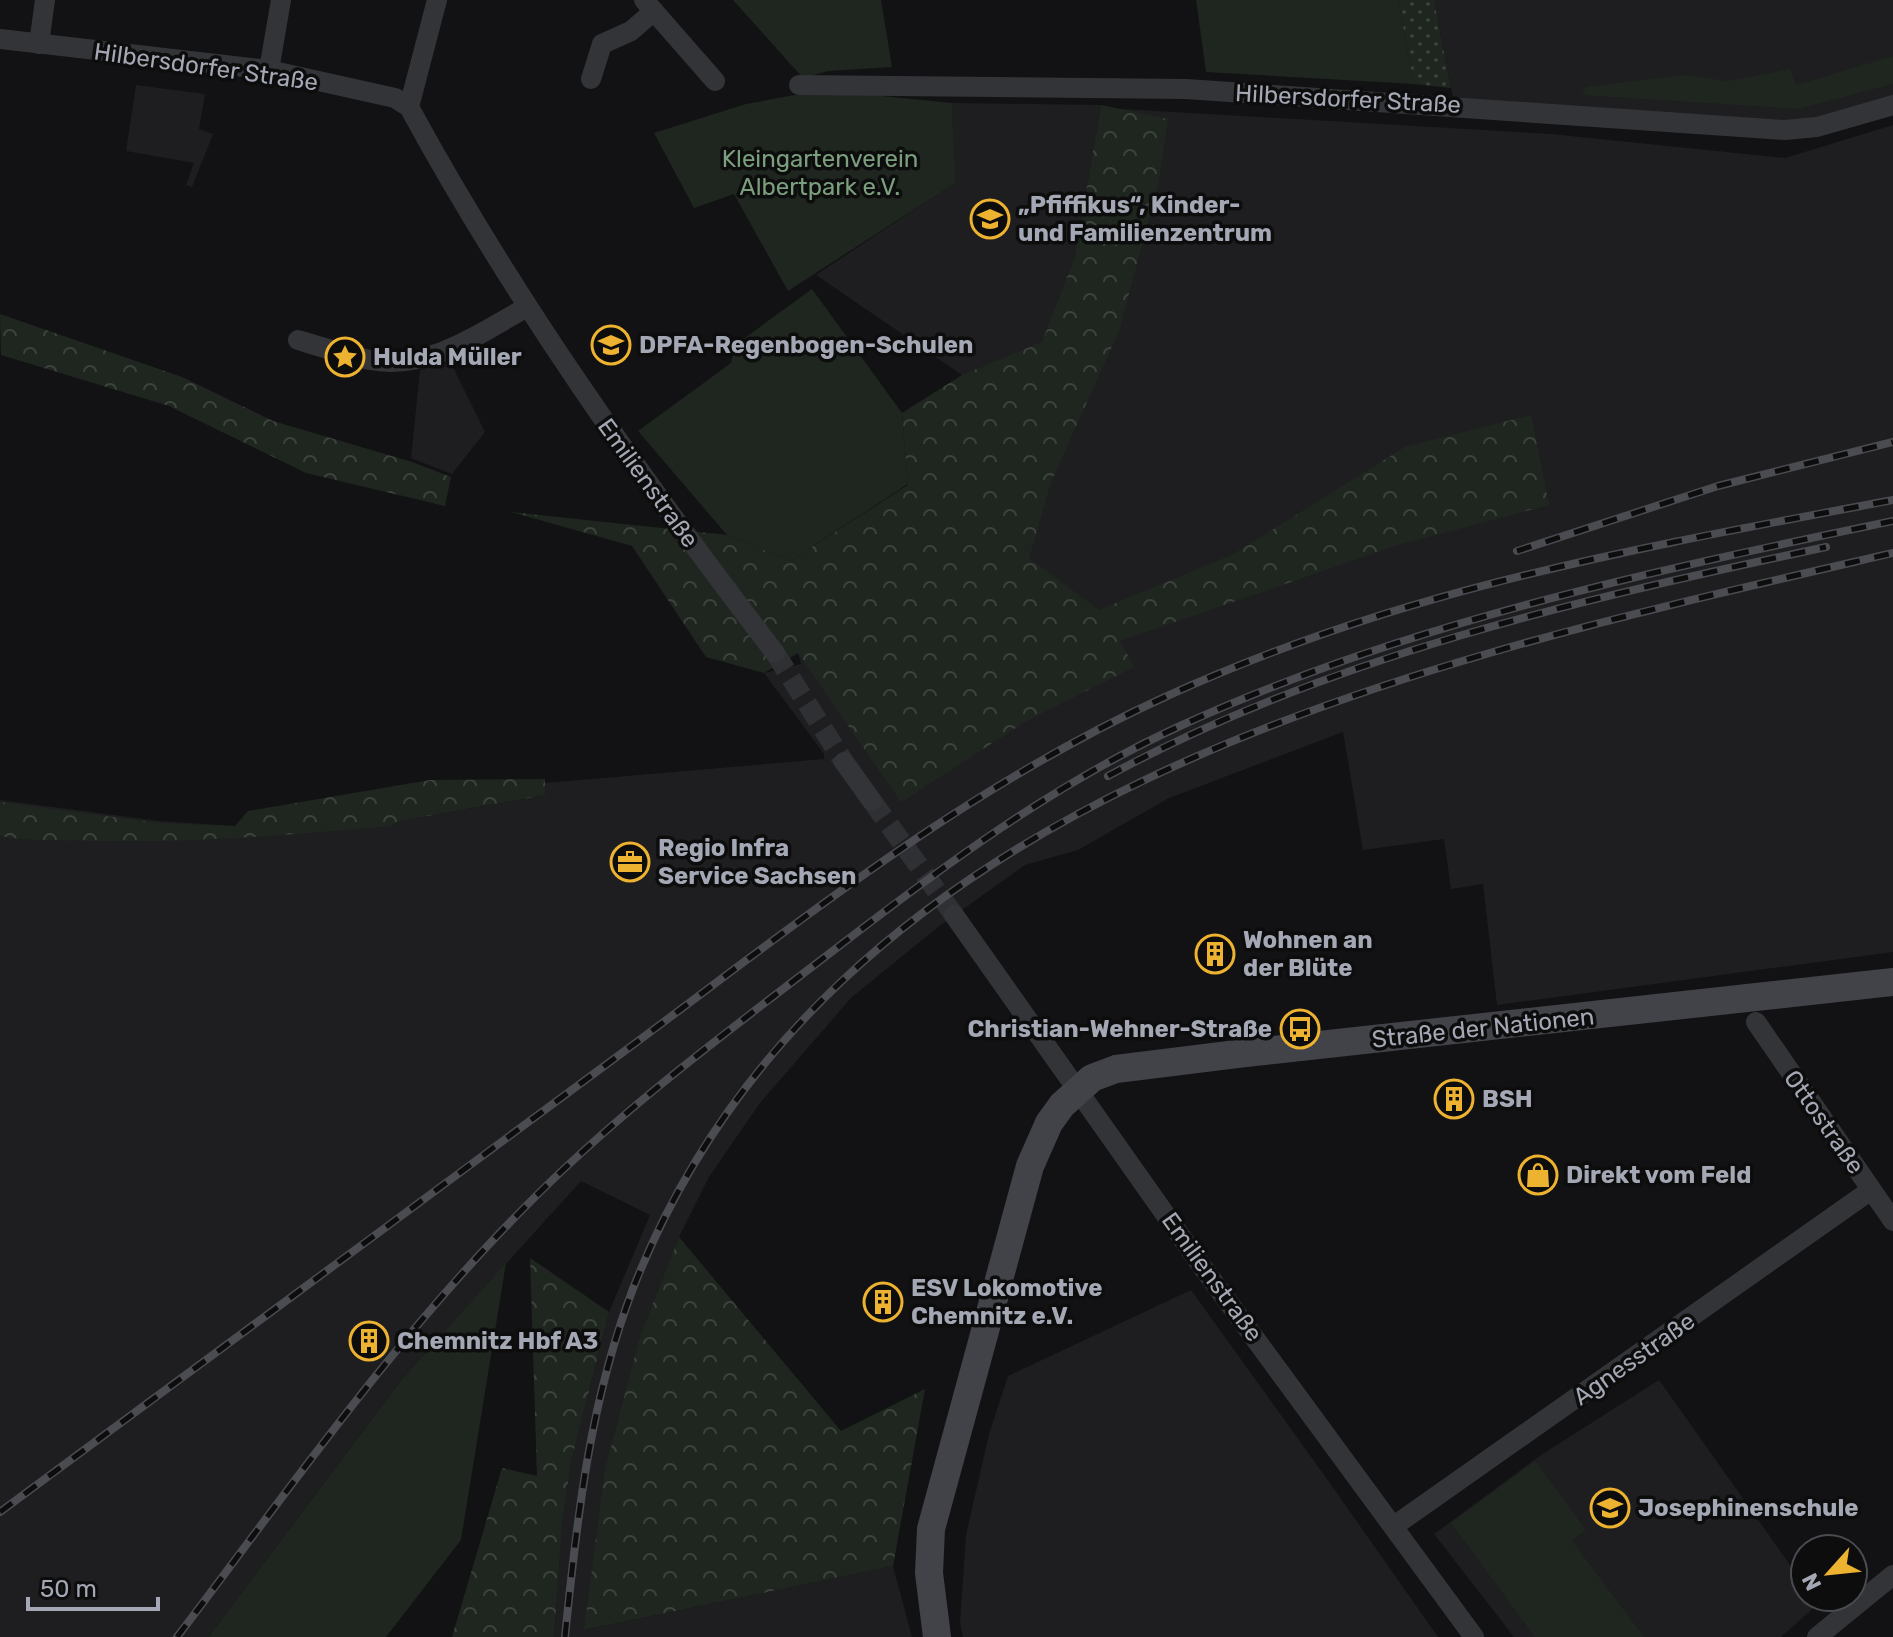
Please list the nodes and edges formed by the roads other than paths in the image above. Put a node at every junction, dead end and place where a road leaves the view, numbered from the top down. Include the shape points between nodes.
1 (45, 0) edge
2 (281, 0) edge
3 (437, 0) edge
4 (649, 6) edge
5 (0, 39) edge
6 (39, 44) junction
7 (269, 70) junction
8 (591, 79) dead end
9 (715, 81) dead end
10 (799, 85) dead end
11 (1893, 105) edge
12 (409, 107) junction
13 (527, 307) junction
14 (298, 340) dead end
15 (775, 653) tunnel mouth
16 (844, 762) tunnel mouth
17 (872, 801) tunnel mouth
18 (954, 915) tunnel mouth
19 (1893, 982) edge
20 (1756, 1022) dead end
21 (1078, 1089) junction
22 (1871, 1190) junction
23 (1893, 1221) edge
24 (1394, 1526) junction
25 (1893, 1575) edge
26 (937, 1637) edge
27 (1474, 1637) edge
28 (1817, 1637) edge

1 - 6 street
2 - 7 street
3 - 12 street
4 - 8 street via 631,31 602,44
4 - 9 street
5 - 6 street, Hilbersdorfer Straße
6 - 7 street, Hilbersdorfer Straße
7 - 12 street, Hilbersdorfer Straße via 395,98
10 - 11 street, Hilbersdorfer Straße via 1186,89 1785,130 1817,127
12 - 13 street, Emilienstraße
13 - 14 street via 417,361 371,360
13 - 15 street, Emilienstraße via 672,519
16 - 17 street
18 - 21 street, Emilienstraße
19 - 21 main road, Straße der Nationen via 1131,1067 1092,1078
20 - 22 street, Ottostraße
21 - 24 street, Emilienstraße
21 - 26 main road via 1049,1123 1030,1166 931,1529 929,1573
22 - 23 street, Ottostraße
22 - 24 street, Agnesstraße
24 - 27 street, Emilienstraße
25 - 28 street

